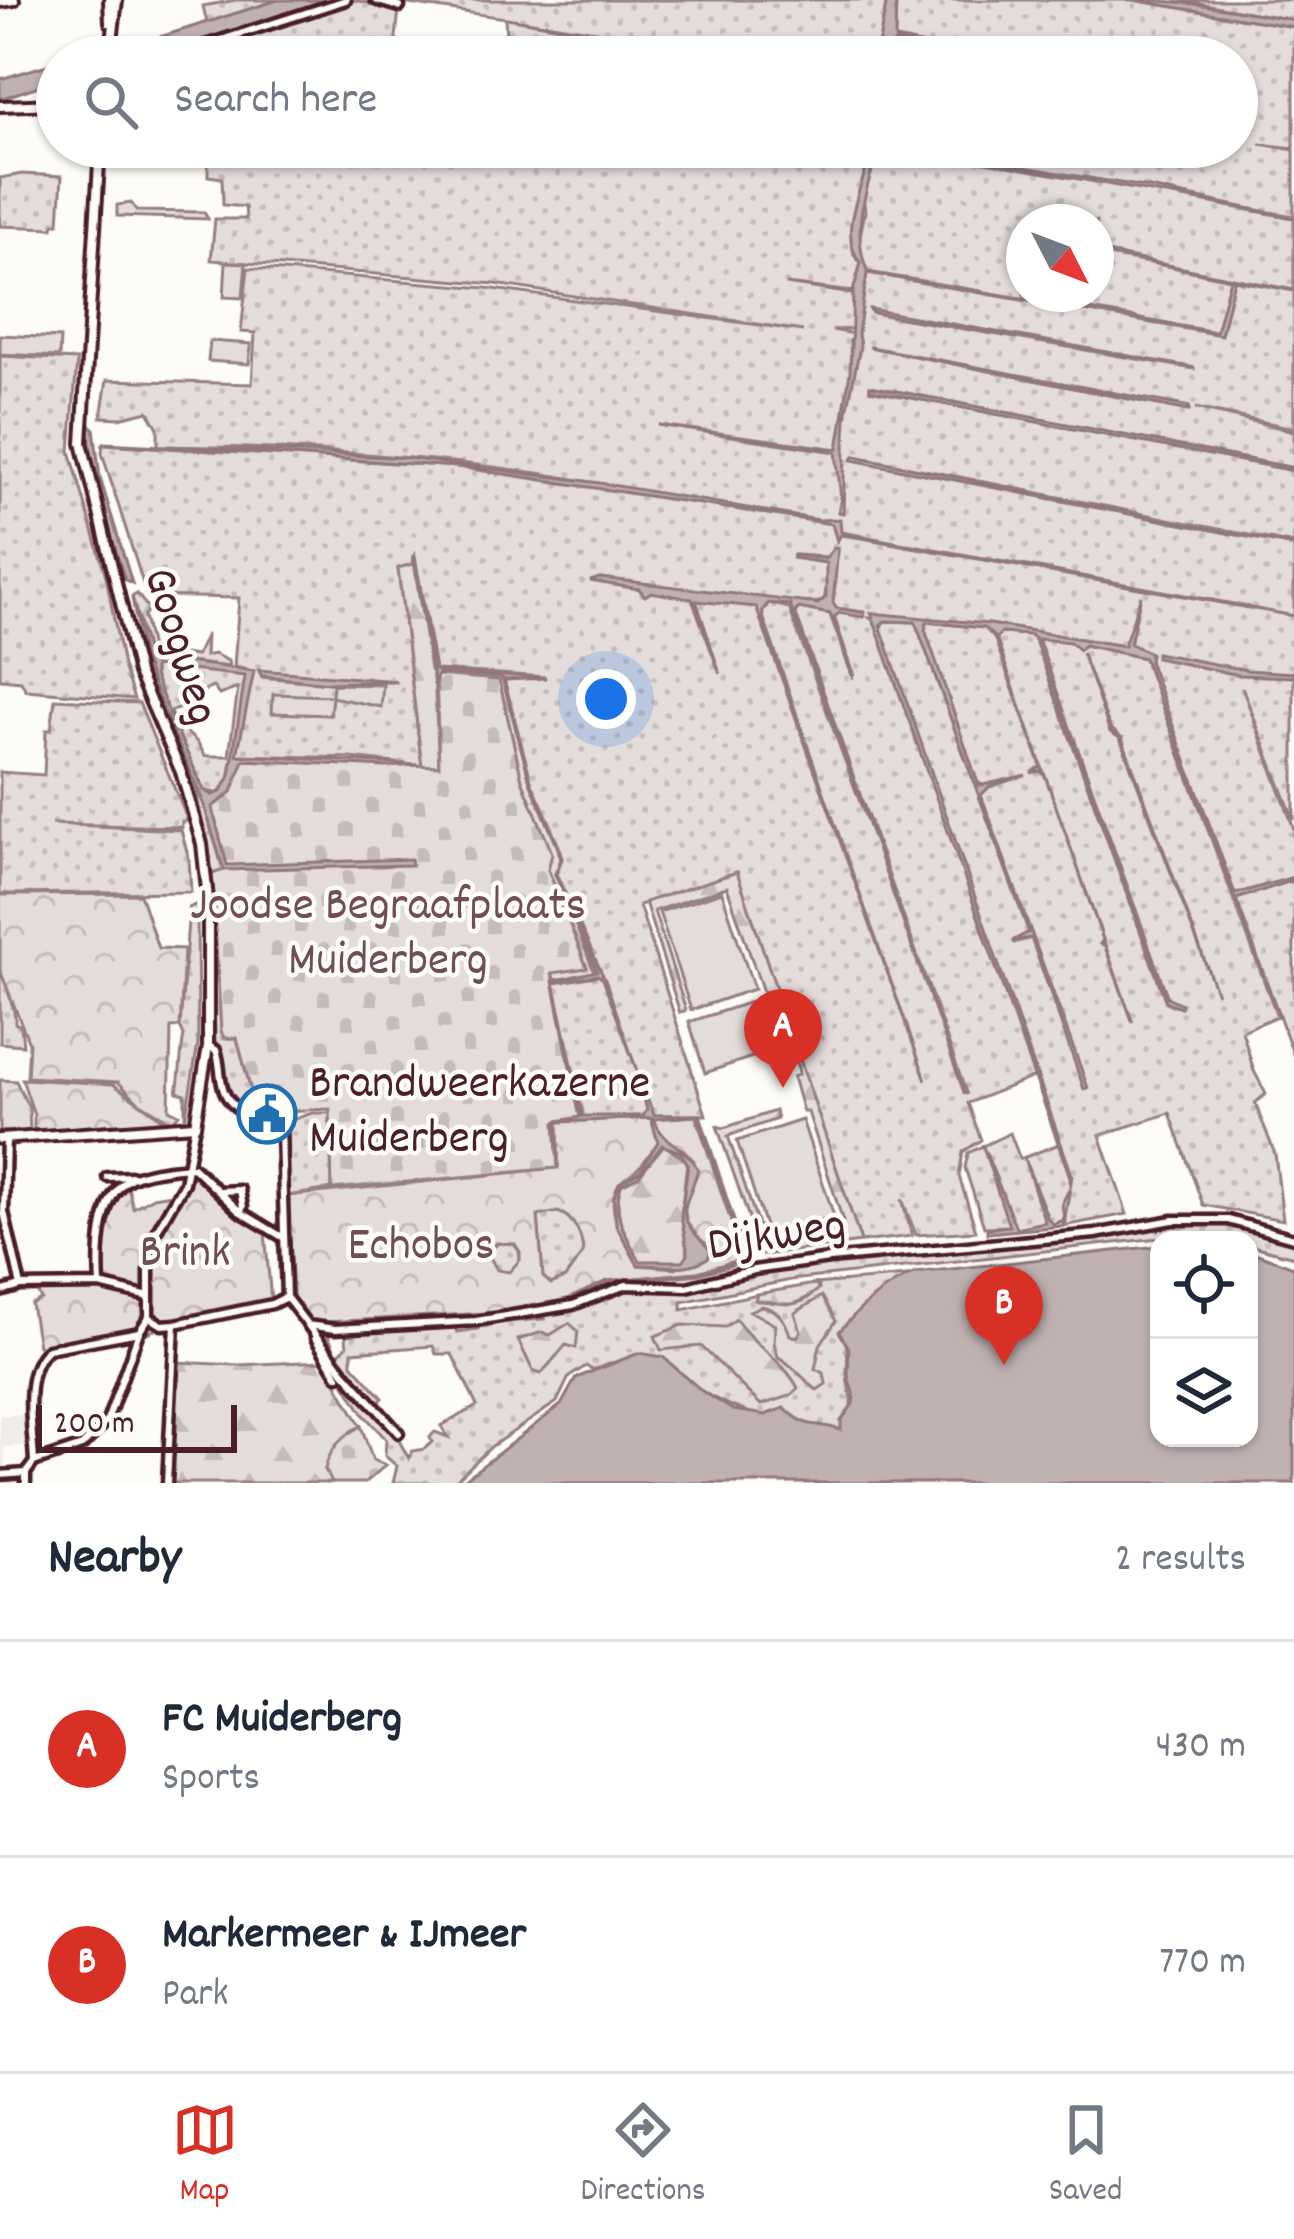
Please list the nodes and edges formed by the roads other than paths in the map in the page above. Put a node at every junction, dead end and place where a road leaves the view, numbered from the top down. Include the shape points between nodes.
1 (14, 0) edge
2 (113, 0) edge
3 (346, 0) edge
4 (375, 0) edge
5 (0, 2) edge
6 (400, 7) dead end
7 (112, 36) edge
8 (234, 36) edge
9 (36, 102) edge
10 (0, 106) edge
11 (99, 168) edge
12 (208, 1046) junction
13 (195, 1125) junction
14 (3, 1139) edge
15 (188, 1167) junction
16 (135, 1176) junction
17 (106, 1177) dead end
18 (220, 1191) junction
19 (239, 1211) junction
20 (284, 1238) junction
21 (1294, 1238) edge
22 (100, 1285) junction
23 (21, 1286) junction
24 (0, 1292) edge
25 (149, 1297) junction
26 (286, 1297) junction
27 (149, 1317) junction
28 (175, 1324) junction
29 (307, 1325) junction
30 (139, 1332) junction
31 (338, 1376) dead end
32 (399, 1433) dead end
33 (34, 1462) junction
34 (26, 1473) junction
35 (0, 1475) edge
36 (26, 1483) edge
37 (167, 1483) edge

1 - 5 street
2 - 7 street
3 - 8 street
4 - 6 street
9 - 10 street
11 - 12 street, Googweg via 82,443 138,673 182,772 202,844
12 - 13 street, Googweg
12 - 20 street via 220,1059 224,1094 280,1132
13 - 14 street
13 - 15 street, Googweg
14 - 23 street via 4,1212
15 - 16 street
15 - 18 street
15 - 25 street via 149,1244
16 - 17 street
16 - 22 street via 108,1213
18 - 19 street
18 - 19 street via 240,1190
19 - 20 street
20 - 26 street
21 - 29 street, Dijkweg via 1228,1220 1173,1220 829,1259 687,1287 626,1285 573,1305 476,1321
22 - 23 street
22 - 25 street
23 - 24 street
25 - 27 street
26 - 28 street
26 - 29 street
27 - 28 street
27 - 30 street
28 - 37 street
29 - 31 street
29 - 32 street
30 - 33 street via 100,1430 71,1451
30 - 33 street via 48,1349 35,1363
33 - 34 street
34 - 35 street
34 - 36 street

